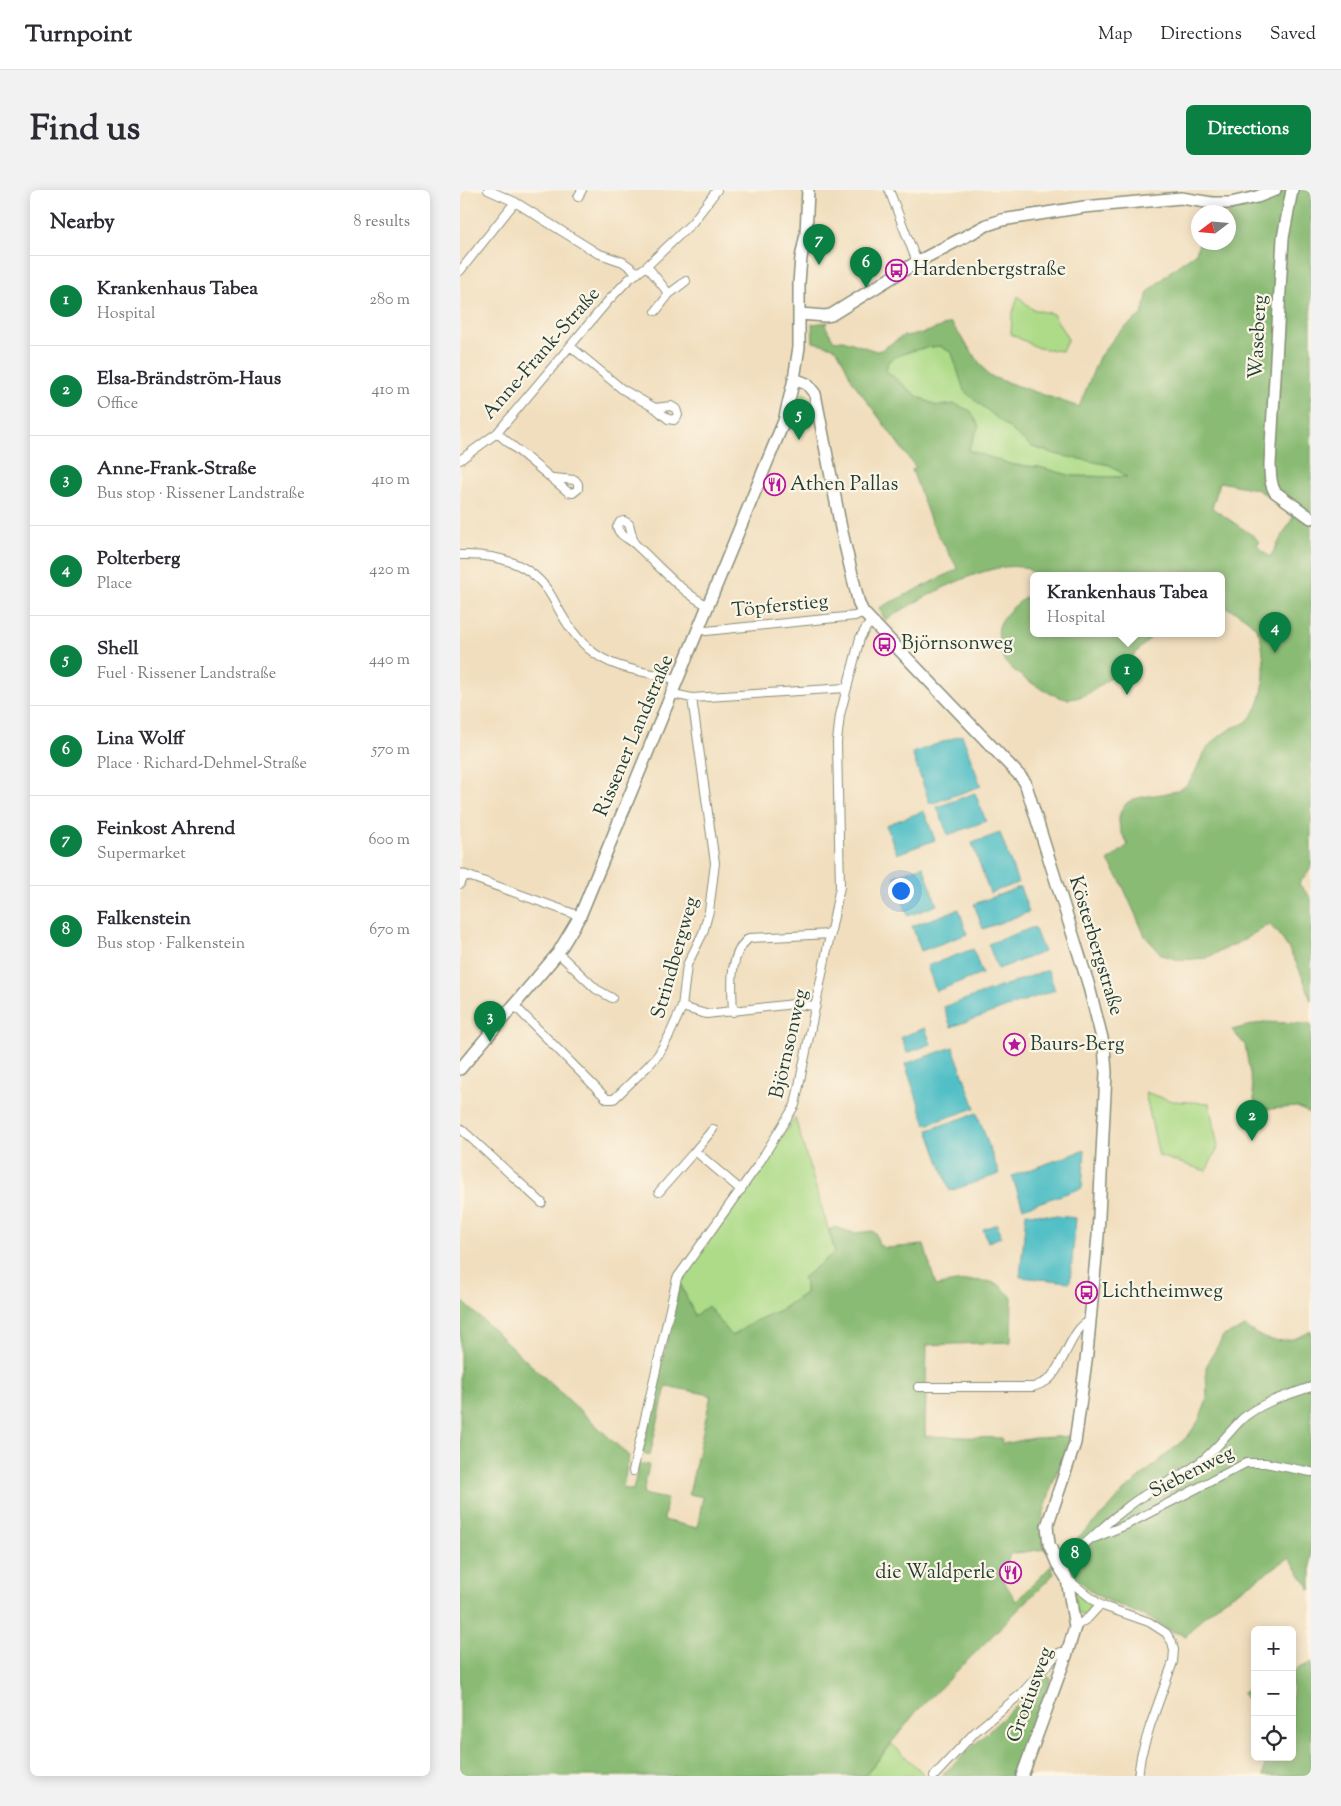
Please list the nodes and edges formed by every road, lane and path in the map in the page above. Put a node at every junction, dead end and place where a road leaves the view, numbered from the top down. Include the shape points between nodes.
1 (488, 190) edge
2 (717, 190) edge
3 (808, 190) edge
4 (889, 190) edge
5 (1276, 190) edge
6 (1292, 190) edge
7 (1180, 194) edge
8 (515, 202) junction
9 (917, 262) junction
10 (647, 266) junction
11 (460, 271) edge
12 (638, 273) junction
13 (686, 281) dead end
14 (669, 294) junction
15 (656, 311) dead end
16 (800, 314) junction
17 (570, 346) junction
18 (793, 383) junction
19 (655, 408) dead end
20 (497, 432) junction
21 (460, 460) edge
22 (553, 478) dead end
23 (1311, 518) edge
24 (634, 542) dead end
25 (460, 555) edge
26 (709, 606) junction
27 (863, 612) junction
28 (871, 622) junction
29 (700, 629) junction
30 (678, 680) junction
31 (846, 688) junction
32 (673, 694) junction
33 (692, 698) junction
34 (463, 874) edge
35 (460, 884) edge
36 (580, 916) junction
37 (831, 934) junction
38 (558, 953) junction
39 (612, 998) dead end
40 (514, 1006) junction
41 (816, 1006) junction
42 (682, 1007) junction
43 (733, 1012) junction
44 (460, 1069) edge
45 (460, 1128) edge
46 (713, 1129) dead end
47 (695, 1151) junction
48 (741, 1190) junction
49 (659, 1192) dead end
50 (542, 1203) dead end
51 (1090, 1321) junction
52 (918, 1387) dead end
53 (1311, 1387) edge
54 (633, 1471) dead end
55 (1311, 1472) edge
56 (1092, 1539) junction
57 (1057, 1563) junction
58 (1067, 1579) junction
59 (1100, 1605) junction
60 (1075, 1627) junction
61 (1067, 1654) junction
62 (934, 1776) edge
63 (1022, 1776) edge
64 (1138, 1776) edge

1 - 8 street
2 - 10 street, Anne-Frank-Straße via 692,223
3 - 16 street, Rissener Landstraße via 799,283
4 - 9 street
5 - 7 street via 1257,198 1230,203 1212,203
6 - 23 street, Waseberg via 1283,238 1270,464 1272,488
7 - 9 street via 1002,220
8 - 11 street
8 - 12 street via 597,253 623,262
9 - 16 street via 831,315
10 - 12 street, Anne-Frank-Straße
10 - 14 street
12 - 17 street, Anne-Frank-Straße via 608,301
13 - 14 street
14 - 15 street
16 - 18 street, Rissener Landstraße
17 - 19 street via 622,389
17 - 20 street, Anne-Frank-Straße
18 - 26 street, Rissener Landstraße via 784,421
18 - 27 street, Kösterbergstraße via 815,398 841,528
20 - 21 street, Anne-Frank-Straße
20 - 22 street
24 - 26 street via 694,598
25 - 30 street via 496,557 528,570 545,585 567,625 590,650 628,669
26 - 29 street, Rissener Landstraße
27 - 28 street, Kösterbergstraße
27 - 29 street, Töpferstieg via 827,619
28 - 31 street, Björnsonweg via 860,638
28 - 51 street, Kösterbergstraße via 1023,779 1085,974 1106,1060 1098,1236
29 - 30 street, Rissener Landstraße
30 - 32 street, Rissener Landstraße
31 - 33 street
31 - 37 street, Björnsonweg via 837,742 840,887
32 - 33 street
32 - 36 street, Rissener Landstraße
33 - 42 street, Strindbergweg via 715,863 709,911 703,933 687,965
34 - 35 street
34 - 36 street
36 - 38 street, Rissener Landstraße
37 - 41 street, Björnsonweg
37 - 43 street via 749,938 742,943 732,973
38 - 39 street via 596,989
38 - 40 street, Rissener Landstraße
40 - 42 street, Strindbergweg via 607,1098 614,1099 658,1055
40 - 44 street, Rissener Landstraße
41 - 43 street via 794,1004
41 - 48 street, Björnsonweg via 795,1105
42 - 43 street via 706,1014
45 - 50 street
46 - 47 street
47 - 48 street
47 - 49 street
48 - 54 street, Björnsonweg via 677,1278
51 - 52 street via 1073,1338 1048,1380 1033,1387
51 - 57 street, Kösterbergstraße via 1074,1442 1048,1526 1049,1544
53 - 56 street via 1282,1396 1244,1418 1200,1462 1141,1497
55 - 56 street, Siebenweg via 1265,1463 1246,1463
56 - 57 street
57 - 58 street, Kösterbergstraße
58 - 59 street
58 - 60 street, Kösterbergstraße
59 - 60 street
59 - 64 street via 1160,1628 1172,1642 1174,1650 1173,1662 1141,1756
60 - 61 street, Grotiusweg
61 - 62 street via 1057,1654 1022,1693 975,1732
61 - 63 street, Grotiusweg

